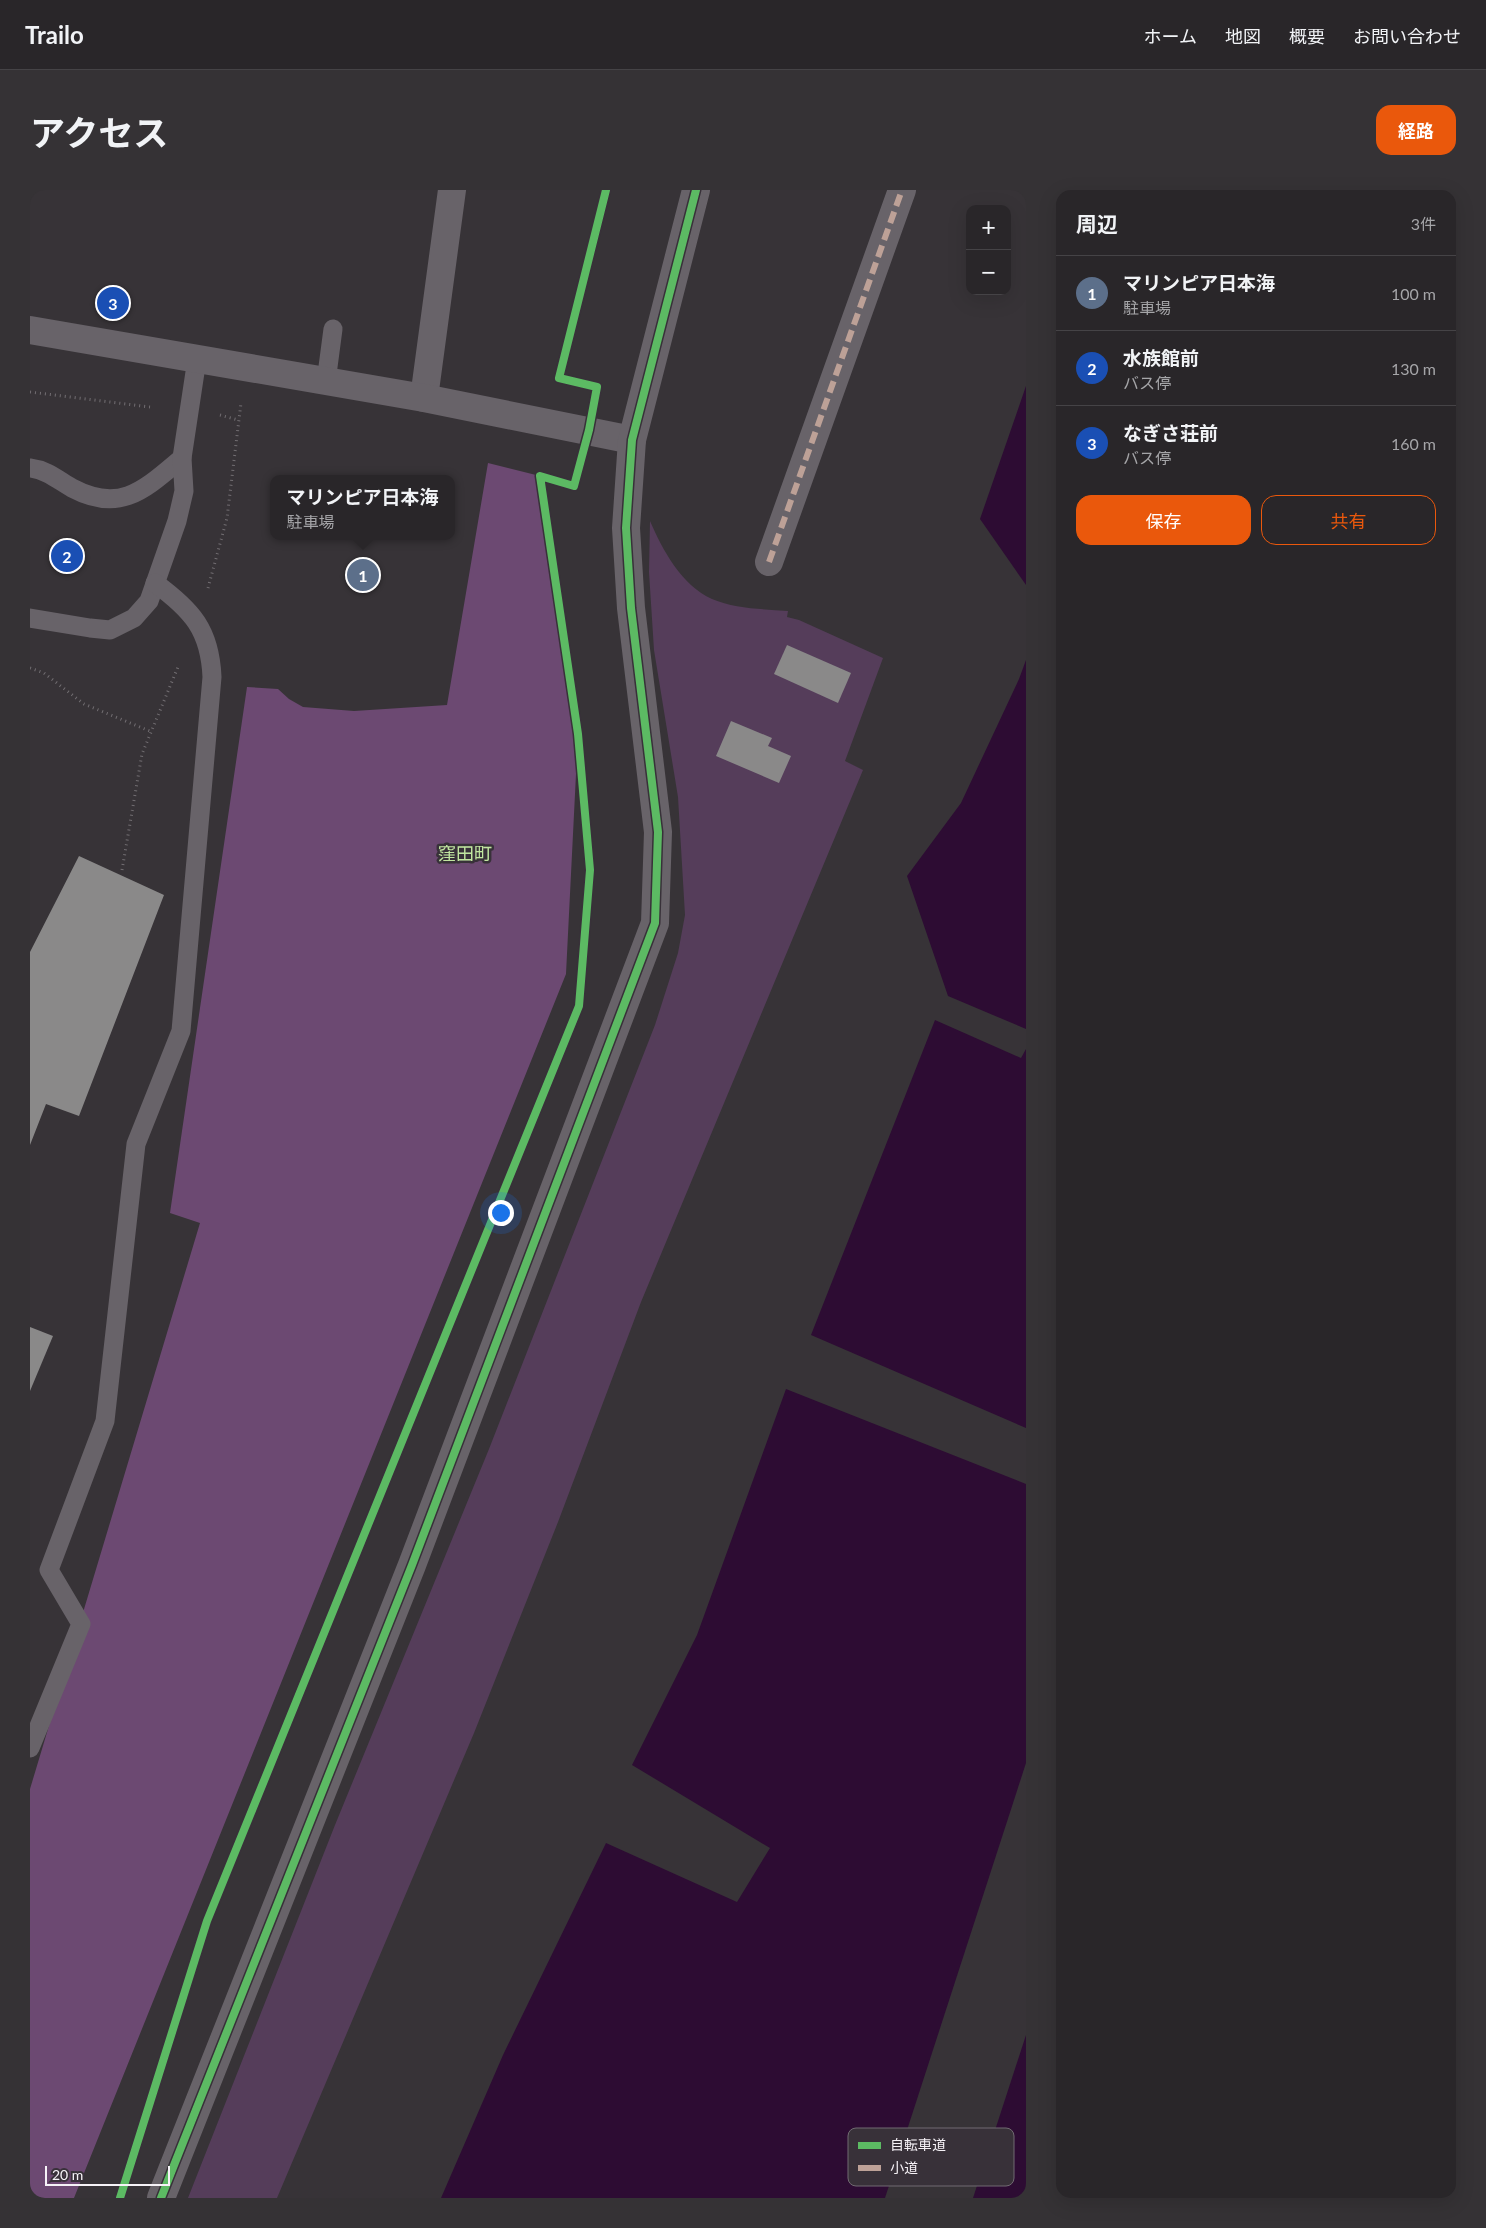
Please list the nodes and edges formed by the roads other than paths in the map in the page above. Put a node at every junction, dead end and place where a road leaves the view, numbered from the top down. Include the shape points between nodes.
1 (452, 190) edge
2 (696, 190) edge
3 (902, 190) edge
4 (333, 329) dead end
5 (30, 330) edge
6 (197, 359) junction
7 (326, 382) junction
8 (424, 398) junction
9 (632, 440) junction
10 (182, 458) junction
11 (30, 468) edge
12 (769, 562) dead end
13 (155, 583) junction
14 (30, 618) edge
15 (30, 1748) edge
16 (161, 2198) edge

1 - 8 street
2 - 9 street
3 - 12 street
4 - 7 lane
5 - 6 street
6 - 7 street
6 - 10 lane
7 - 8 street
8 - 9 street
9 - 16 street via 626,528 631,608 658,832 655,923 412,1565
10 - 11 lane via 130,497 110,500 89,496 55,476
10 - 13 lane via 184,491
13 - 14 lane via 149,601 134,618 110,630
13 - 15 lane via 196,620 209,646 212,677 181,1031 136,1144 105,1421 49,1570 81,1624

